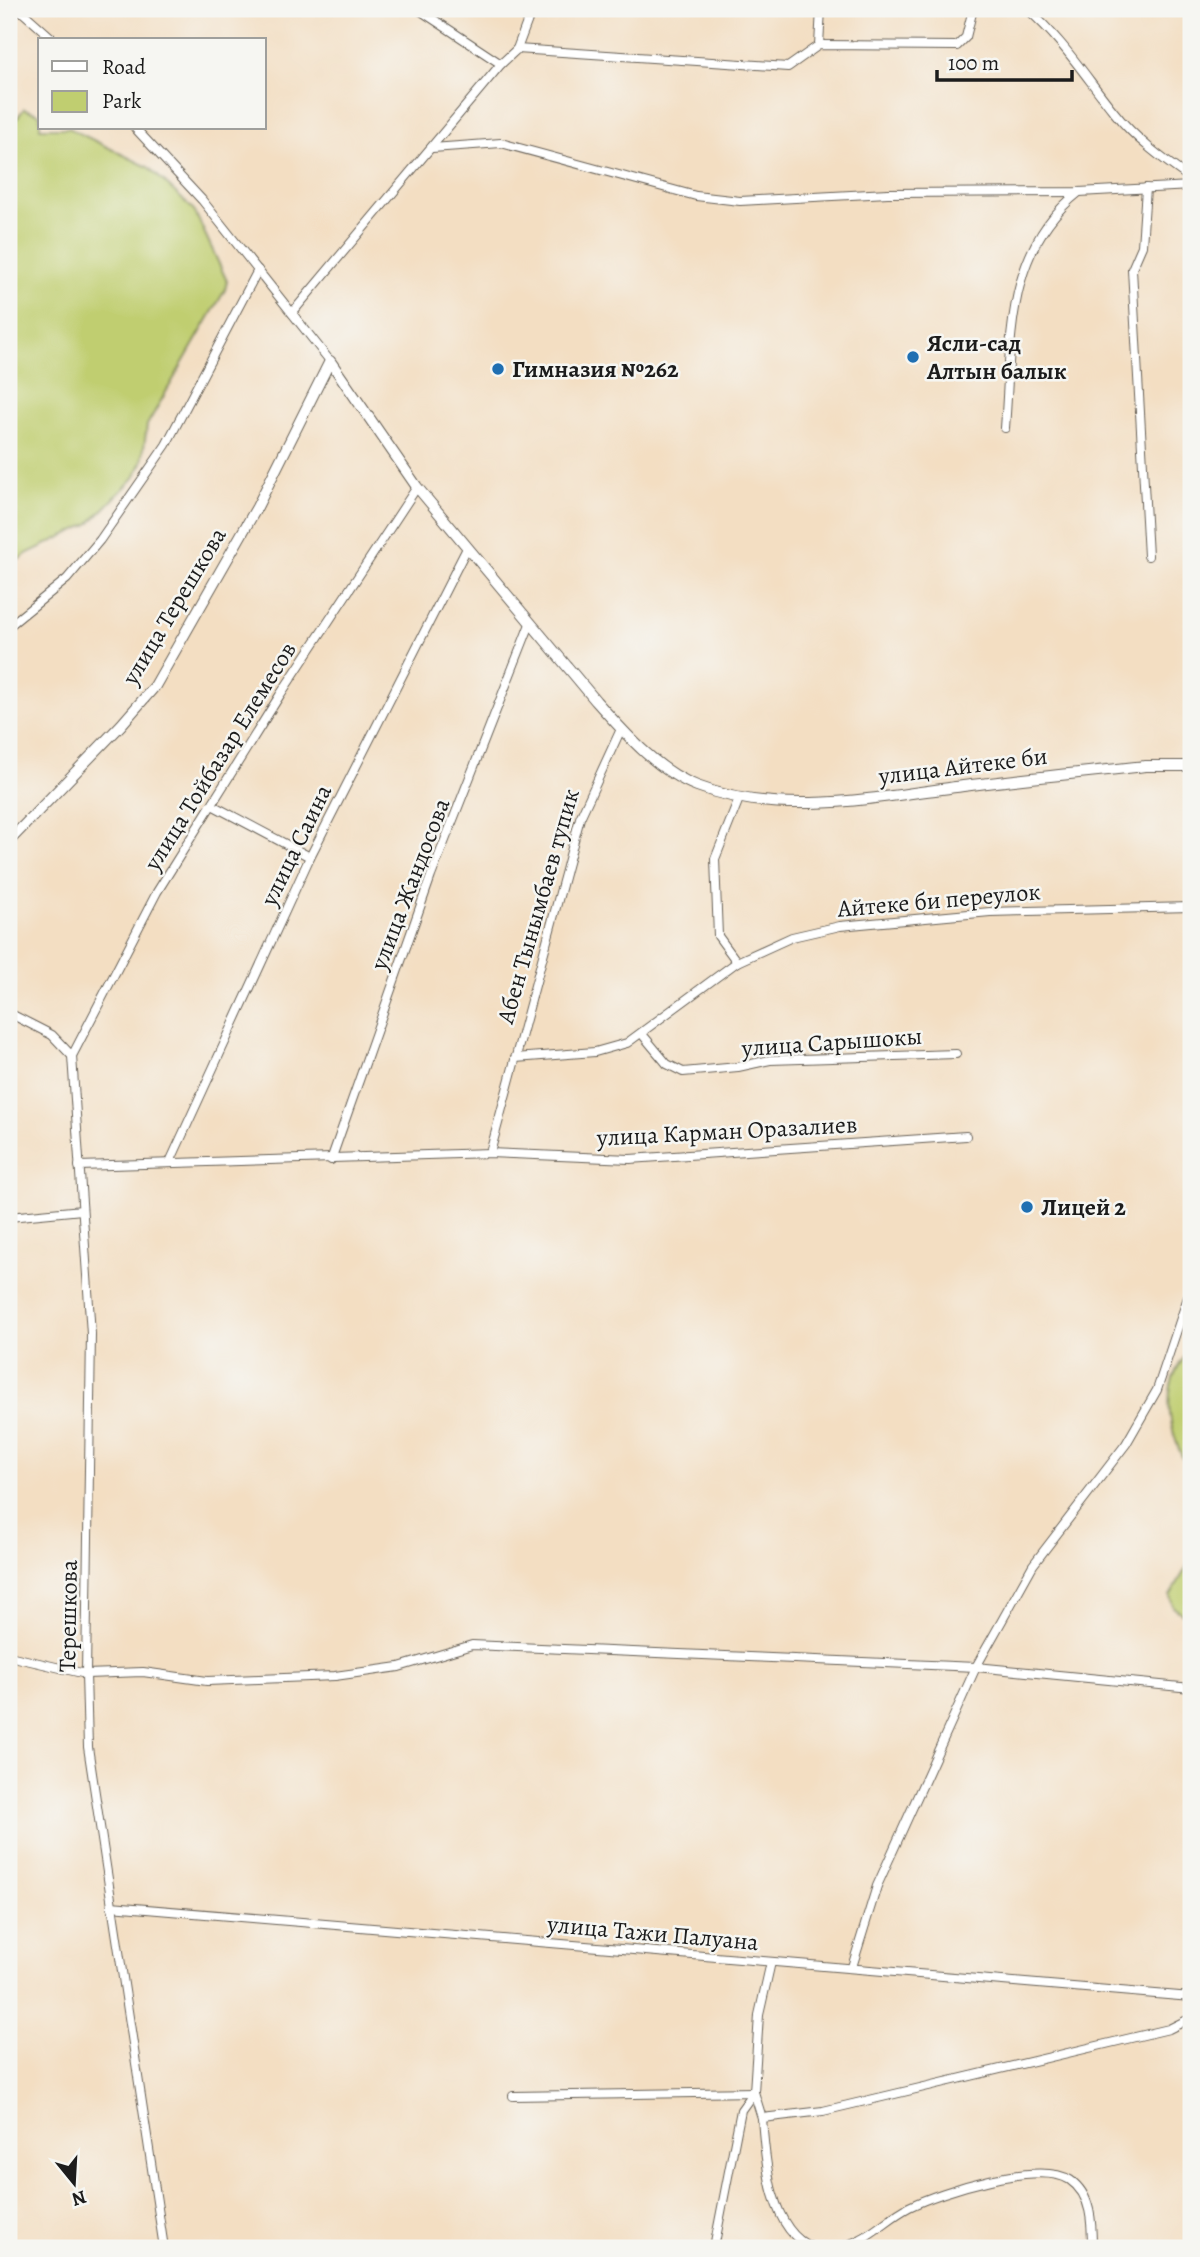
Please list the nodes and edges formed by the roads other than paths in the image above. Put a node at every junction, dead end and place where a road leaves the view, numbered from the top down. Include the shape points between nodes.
1 (19, 9) edge
2 (418, 9) edge
3 (532, 9) edge
4 (821, 9) edge
5 (973, 9) edge
6 (1027, 9) edge
7 (52, 38) edge
8 (819, 45) junction
9 (517, 49) junction
10 (501, 65) junction
11 (137, 130) edge
12 (432, 148) junction
13 (1191, 179) edge
14 (1191, 186) edge
15 (1146, 188) junction
16 (1079, 192) junction
17 (258, 270) junction
18 (292, 313) junction
19 (330, 361) junction
20 (1005, 428) dead end
21 (417, 487) junction
22 (467, 548) junction
23 (1148, 556) dead end
24 (530, 624) junction
25 (9, 626) edge
26 (621, 729) junction
27 (1191, 766) edge
28 (739, 799) junction
29 (212, 804) junction
30 (9, 841) edge
31 (310, 858) junction
32 (1191, 907) edge
33 (737, 962) junction
34 (9, 1013) edge
35 (642, 1034) junction
36 (956, 1054) dead end
37 (72, 1056) junction
38 (515, 1058) junction
39 (967, 1136) dead end
40 (490, 1153) junction
41 (331, 1160) junction
42 (170, 1163) junction
43 (79, 1166) junction
44 (82, 1210) junction
45 (9, 1217) edge
46 (1191, 1288) edge
47 (9, 1656) edge
48 (976, 1667) junction
49 (86, 1674) junction
50 (1191, 1688) edge
51 (111, 1906) junction
52 (771, 1962) junction
53 (852, 1967) junction
54 (1191, 1997) edge
55 (1191, 2018) edge
56 (754, 2092) junction
57 (513, 2096) dead end
58 (762, 2118) junction
59 (803, 2244) junction
60 (164, 2248) edge
61 (714, 2248) edge
62 (788, 2248) edge
63 (813, 2248) edge
64 (835, 2248) edge
65 (1092, 2248) edge

1 - 7 street
2 - 10 street
3 - 9 street
4 - 8 street
5 - 8 street via 966,37 957,46
6 - 13 street via 1072,54 1114,114 1161,160
8 - 9 street via 788,67
9 - 10 street
10 - 12 street
11 - 17 street
12 - 16 street via 501,143 696,196 740,201 888,193
12 - 18 street
14 - 15 street
15 - 16 street
15 - 23 street via 1142,246 1132,269
16 - 20 street via 1055,210 1025,266 1016,298
17 - 18 street
17 - 25 street via 166,445 100,540 67,579
18 - 19 street
19 - 21 street, улица Айтеке би
19 - 30 street, улица Терешкова via 257,507 155,686
21 - 22 street, улица Айтеке би
21 - 29 street, улица Тойбазар Елемесов
22 - 24 street, улица Айтеке би
22 - 31 street, улица Саина
24 - 26 street, улица Айтеке би
24 - 41 street, улица Жандосова via 430,876
26 - 28 street, улица Айтеке би via 668,770 695,786
26 - 38 street, Абен Тынымбаев тупик via 580,818
27 - 28 street, улица Айтеке би via 1146,766 825,803
28 - 33 street via 715,859 718,936
29 - 31 street
29 - 37 street, улица Тойбазар Елемесов via 157,892
31 - 42 street, улица Саина
32 - 33 street, Айтеке би переулок via 889,919 792,937
33 - 35 street, Айтеке би переулок
34 - 37 street via 52,1035
35 - 36 street, улица Сарышокы via 667,1064 682,1072 770,1060
35 - 38 street, Айтеке би переулок via 610,1049
37 - 43 street, Терешкова
38 - 40 street, Абен Тынымбаев тупик
39 - 40 street, улица Карман Оразалиев via 630,1159
40 - 41 street, улица Карман Оразалиев
41 - 42 street, улица Карман Оразалиев
42 - 43 street, улица Карман Оразалиев
43 - 44 street, Терешкова
44 - 45 street
44 - 49 street, Терешкова via 90,1334
46 - 48 street via 1157,1390 1126,1444 1033,1566
47 - 49 street
48 - 49 street via 472,1645 399,1667 335,1676 206,1681 143,1672
48 - 50 street
48 - 53 street via 877,1886
49 - 51 street, Терешкова via 88,1747
51 - 52 street, улица Тажи Палуана
51 - 60 street, Терешкова
52 - 53 street, улица Тажи Палуана
52 - 56 street via 759,2015
53 - 54 street, улица Тажи Палуана
55 - 58 street via 1169,2029 822,2111
56 - 57 street
56 - 58 street
56 - 61 street via 741,2110
58 - 59 street via 767,2180 780,2213
59 - 62 street
59 - 63 street
64 - 65 street via 868,2236 909,2207 950,2191 1048,2172 1070,2180 1087,2200

